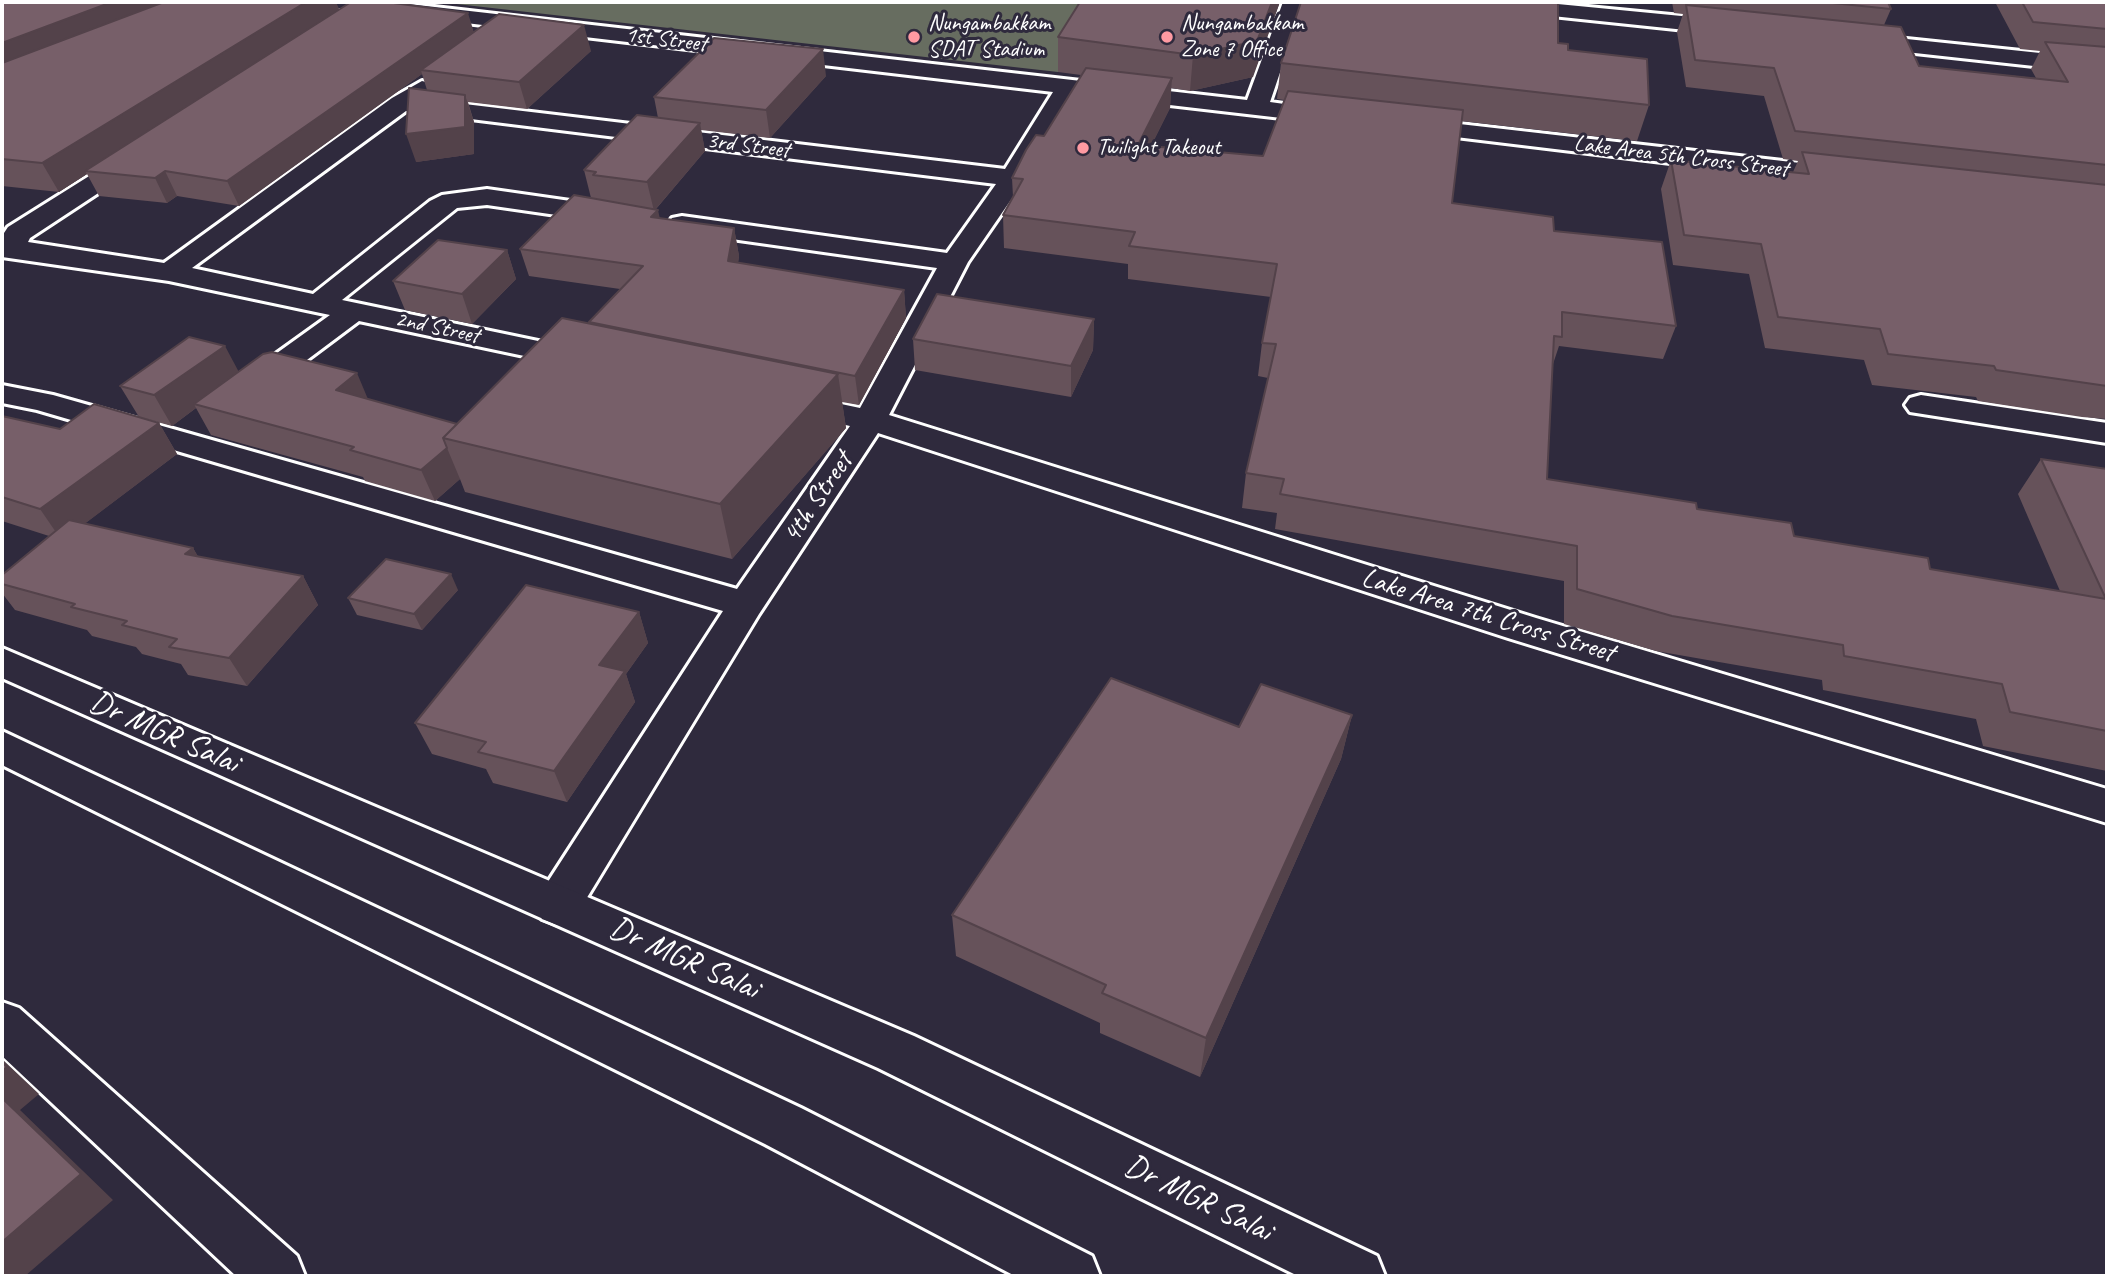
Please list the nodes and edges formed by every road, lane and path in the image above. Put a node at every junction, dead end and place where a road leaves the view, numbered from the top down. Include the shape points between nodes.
1 (338, 2) edge
2 (1294, 2) edge
3 (1476, 2) edge
4 (372, 4) edge
5 (513, 22) junction
6 (334, 29) edge
7 (1751, 30) edge
8 (1833, 39) edge
9 (479, 46) edge
10 (2107, 67) edge
11 (445, 71) edge
12 (1068, 86) junction
13 (400, 103) junction
14 (1256, 108) junction
15 (1352, 119) edge
16 (1379, 122) edge
17 (158, 142) edge
18 (1013, 178) junction
19 (1874, 180) edge
20 (8, 239) edge
21 (954, 262) junction
22 (169, 272) junction
23 (320, 303) junction
24 (354, 311) junction
25 (612, 365) edge
26 (2, 394) edge
27 (761, 397) edge
28 (1920, 405) dead end
29 (870, 420) junction
30 (2107, 433) edge
31 (177, 442) junction
32 (746, 605) junction
33 (2, 662) edge
34 (2, 747) edge
35 (2107, 806) edge
36 (558, 905) junction
37 (2, 1024) edge
38 (277, 1276) edge
39 (1072, 1276) edge
40 (1357, 1276) edge

1 - 4 street, 1st Street
2 - 14 street
3 - 7 street
4 - 5 street, 1st Street
4 - 6 street
5 - 9 street
5 - 12 street, 1st Street
8 - 10 street
11 - 13 street
12 - 14 street, 1st Street
12 - 18 street, 4th Street
13 - 18 street, 3rd Street
13 - 22 street
14 - 15 street
16 - 19 street, Lake Area 5th Cross Street
17 - 20 street
18 - 21 street, 4th Street
20 - 22 street, 2nd Street
21 - 23 street via 487,197 439,207
21 - 29 street, 4th Street
22 - 23 street, 2nd Street
23 - 24 street, 2nd Street
24 - 25 street, 2nd Street
24 - 31 street
26 - 31 street
27 - 29 street
28 - 30 street
29 - 32 street, 4th Street
29 - 35 street, Lake Area 7th Cross Street via 1522,628
31 - 32 street
32 - 36 street, 4th Street
33 - 36 street, Dr MGR Salai
34 - 39 street via 783,1126
36 - 40 street, Dr MGR Salai via 896,1052
37 - 38 street

